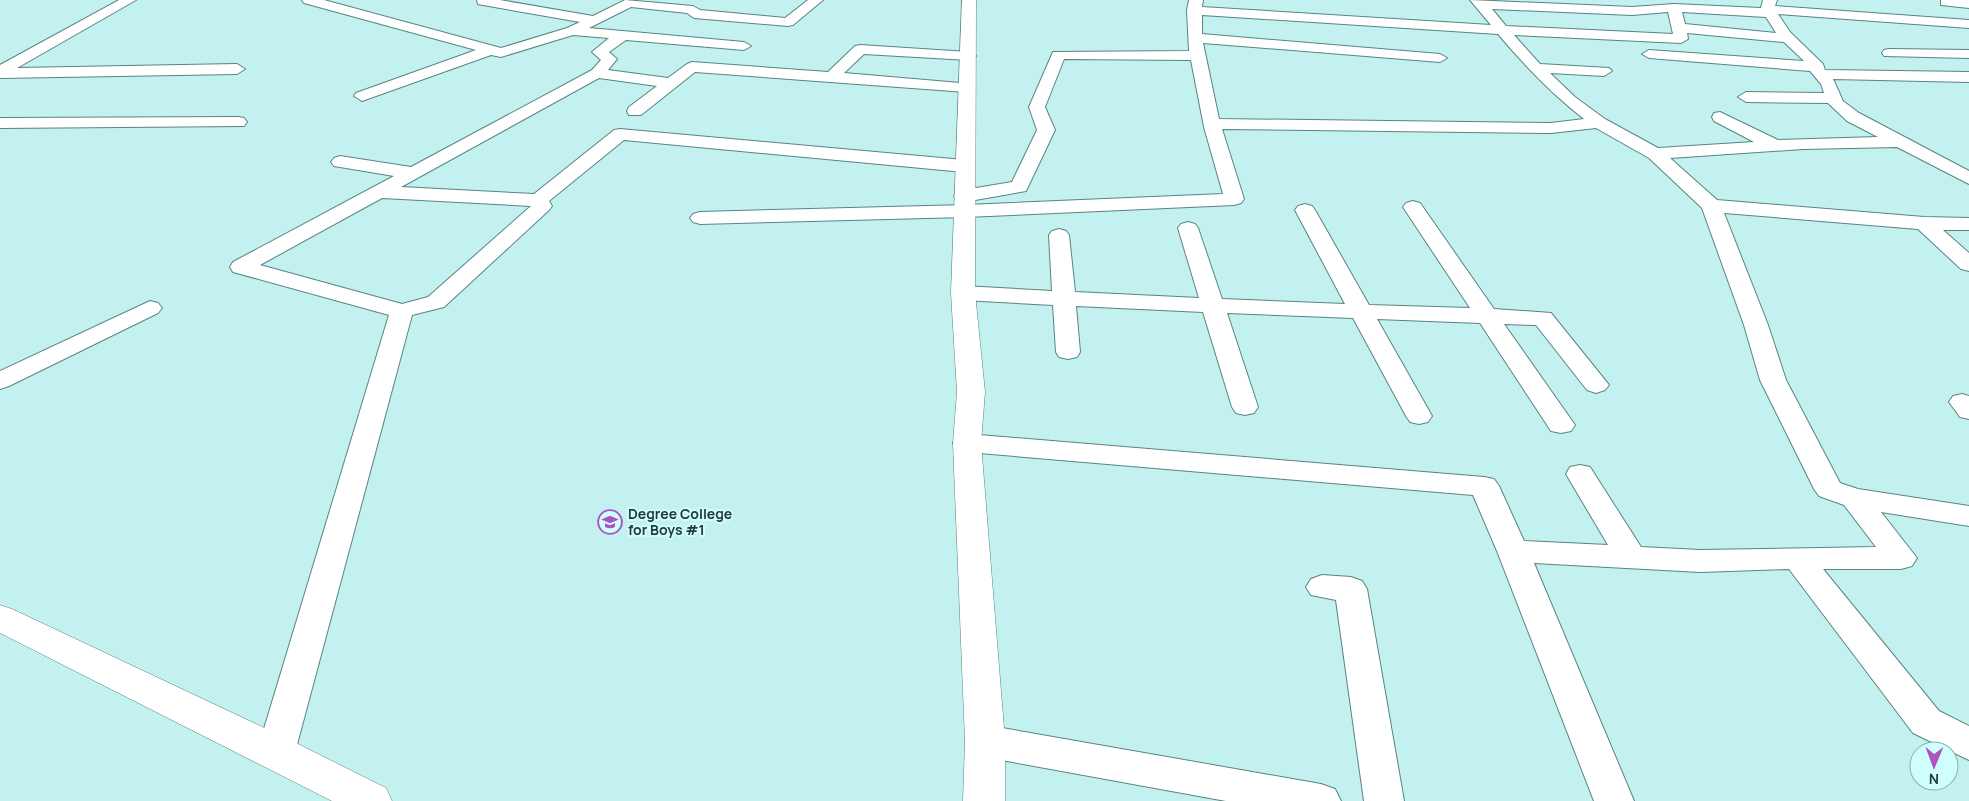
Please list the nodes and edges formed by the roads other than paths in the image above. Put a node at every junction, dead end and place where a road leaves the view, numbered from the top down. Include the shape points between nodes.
1 (129, 0) edge
2 (309, 0) edge
3 (816, 0) edge
4 (969, 0) edge
5 (1607, 0) edge
6 (1726, 0) edge
7 (1863, 0) edge
8 (483, 1) edge
9 (632, 2) edge
10 (1479, 3) edge
11 (1969, 4) edge
12 (1195, 5) edge
13 (1674, 8) junction
14 (1766, 8) edge
15 (1619, 10) junction
16 (1873, 16) junction
17 (594, 20) junction
18 (1969, 23) edge
19 (1679, 28) junction
20 (1502, 29) junction
21 (572, 31) junction
22 (621, 37) junction
23 (1195, 38) junction
24 (1788, 38) junction
25 (1516, 45) junction
26 (744, 46) dead end
27 (1565, 48) dead end
28 (492, 50) junction
29 (1632, 53) dead end
30 (1969, 54) edge
31 (969, 56) junction
32 (1198, 56) junction
33 (1440, 58) dead end
34 (1537, 68) junction
35 (237, 69) dead end
36 (1819, 70) junction
37 (1604, 71) dead end
38 (0, 72) edge
39 (597, 73) junction
40 (1925, 76) junction
41 (832, 77) junction
42 (1969, 77) edge
43 (669, 83) junction
44 (966, 87) junction
45 (362, 96) dead end
46 (1746, 98) dead end
47 (1834, 98) junction
48 (635, 111) dead end
49 (1720, 117) dead end
50 (0, 122) edge
51 (238, 122) dead end
52 (1599, 123) junction
53 (1212, 124) junction
54 (1898, 142) junction
55 (1774, 146) junction
56 (1655, 154) junction
57 (1934, 158) junction
58 (1969, 158) edge
59 (340, 162) dead end
60 (964, 166) junction
61 (413, 173) junction
62 (1969, 178) edge
63 (378, 192) junction
64 (538, 200) junction
65 (965, 204) junction
66 (1711, 206) junction
67 (1414, 207) dead end
68 (1305, 210) dead end
69 (700, 218) dead end
70 (1924, 223) junction
71 (1969, 224) edge
72 (1188, 228) dead end
73 (1059, 235) dead end
74 (1969, 264) edge
75 (963, 293) junction
76 (1066, 298) junction
77 (1212, 306) junction
78 (150, 308) dead end
79 (402, 311) junction
80 (1360, 312) junction
81 (1486, 316) junction
82 (1068, 352) dead end
83 (0, 381) edge
84 (1596, 385) dead end
85 (1245, 407) dead end
86 (1419, 416) dead end
87 (1561, 425) dead end
88 (967, 443) junction
89 (1580, 474) dead end
90 (1854, 498) junction
91 (1969, 516) edge
92 (1513, 551) junction
93 (1632, 558) junction
94 (1797, 558) junction
95 (1322, 587) dead end
96 (0, 618) edge
97 (985, 741) junction
98 (1969, 744) edge
99 (276, 752) junction
100 (371, 801) edge
101 (984, 801) edge
102 (1321, 801) edge
103 (1384, 801) edge
104 (1614, 801) edge

1 - 38 street
2 - 28 street
3 - 9 street via 788,22 694,14 693,10
4 - 31 street
5 - 15 street
6 - 14 street
7 - 16 street
8 - 17 street
9 - 17 street
10 - 15 street
10 - 20 street
11 - 18 street via 1946,2
12 - 20 street
12 - 23 street
13 - 14 street
13 - 15 street
13 - 19 street
14 - 16 street
14 - 24 street
16 - 18 street
17 - 21 street
19 - 20 street via 1681,39
19 - 24 street
20 - 25 street
21 - 22 street
21 - 28 street via 501,53
22 - 26 street
22 - 39 street via 599,52 610,59
23 - 32 street
23 - 33 street
24 - 36 street
25 - 27 street
25 - 34 street
28 - 45 street
29 - 36 street
30 - 40 street via 1886,49
31 - 41 street via 860,49
31 - 44 street
32 - 53 street
32 - 65 street via 1058,55 1037,107 1046,130 1019,186
34 - 37 street
34 - 52 street via 1569,100
35 - 38 street
36 - 40 street
36 - 47 street
39 - 43 street
39 - 61 street
40 - 42 street
41 - 43 street via 692,67
41 - 44 street
43 - 48 street
44 - 60 street
46 - 47 street
47 - 54 street via 1853,117
49 - 55 street
50 - 51 street
52 - 53 street via 1550,128
52 - 56 street
53 - 65 street via 1234,199
54 - 55 street
54 - 57 street
55 - 56 street
56 - 66 street
57 - 58 street
57 - 62 street
59 - 61 street
60 - 64 street via 620,134
60 - 65 street
61 - 63 street
63 - 64 street
63 - 79 street via 241,267
64 - 79 street via 542,206 436,302
65 - 69 street
65 - 75 street
66 - 70 street
66 - 90 street via 1773,380 1829,489
67 - 81 street
68 - 80 street
70 - 71 street
70 - 74 street
72 - 77 street
73 - 76 street
75 - 76 street
75 - 88 street via 971,392
76 - 77 street
76 - 82 street
77 - 80 street
77 - 85 street
78 - 83 street
79 - 99 street
80 - 81 street
80 - 86 street
81 - 84 street via 1543,318
81 - 87 street
88 - 92 street via 1484,486
88 - 97 street
89 - 93 street
90 - 91 street
90 - 94 street via 1901,558
92 - 93 street
92 - 104 street
93 - 94 street via 1700,562
94 - 98 street via 1926,722
95 - 103 street via 1351,589
96 - 99 street
97 - 101 street
97 - 102 street
99 - 100 street

